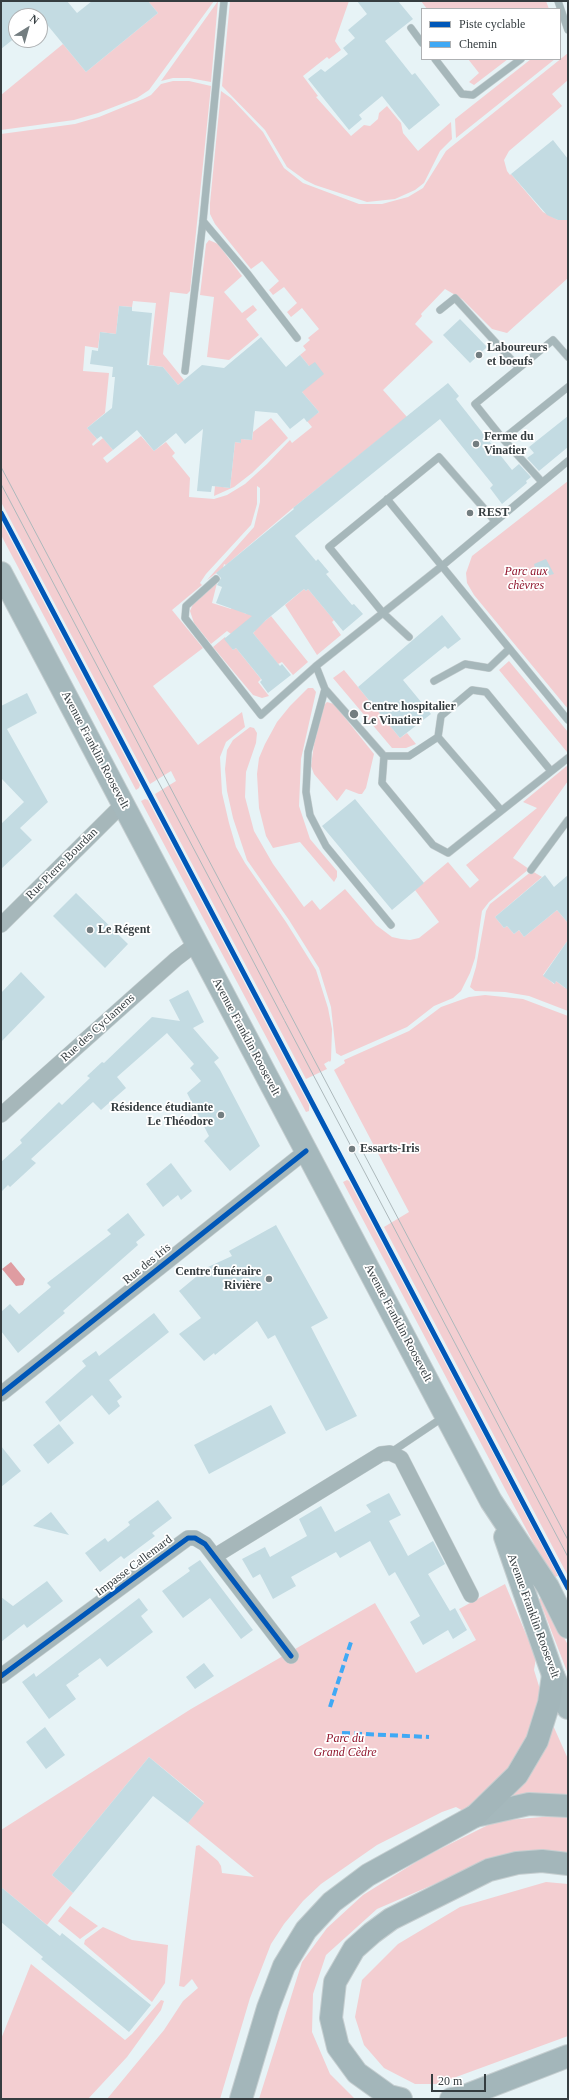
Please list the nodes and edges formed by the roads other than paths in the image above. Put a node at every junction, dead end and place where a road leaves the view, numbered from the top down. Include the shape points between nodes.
1 (224, 1) edge
2 (558, 1) edge
3 (565, 10) edge
4 (411, 28) dead end
5 (564, 28) edge
6 (421, 42) edge
7 (436, 60) edge
8 (520, 60) edge
9 (203, 221) junction
10 (440, 310) dead end
11 (297, 338) dead end
12 (568, 357) edge
13 (519, 368) junction
14 (185, 371) dead end
15 (568, 387) edge
16 (503, 439) junction
17 (568, 461) edge
18 (542, 482) junction
19 (387, 499) junction
20 (495, 521) junction
21 (442, 566) junction
22 (1, 573) edge
23 (216, 579) dead end
24 (383, 613) junction
25 (409, 637) dead end
26 (509, 649) junction
27 (316, 666) junction
28 (434, 681) dead end
29 (325, 689) junction
30 (568, 720) edge
31 (438, 737) junction
32 (384, 756) junction
33 (568, 758) edge
34 (551, 771) junction
35 (123, 804) junction
36 (501, 810) junction
37 (568, 820) edge
38 (530, 870) dead end
39 (1, 925) edge
40 (391, 925) dead end
41 (197, 943) junction
42 (1, 1115) edge
43 (306, 1151) junction
44 (1, 1394) edge
45 (446, 1415) junction
46 (390, 1453) junction
47 (492, 1500) junction
48 (215, 1556) junction
49 (471, 1595) dead end
50 (568, 1627) edge
51 (291, 1656) dead end
52 (554, 1675) junction
53 (1, 1676) edge
54 (568, 1708) edge
55 (568, 1806) edge
56 (475, 1816) junction
57 (568, 1864) edge
58 (568, 2056) edge
59 (241, 2099) edge
60 (401, 2099) edge
61 (451, 2099) edge

1 - 9 lane
2 - 3 lane
3 - 5 lane
4 - 6 lane
7 - 8 lane via 462,94 473,95
9 - 11 lane
9 - 14 lane
10 - 13 lane via 455,298
12 - 13 lane via 553,340
13 - 16 lane via 475,404
15 - 16 lane
16 - 18 lane
17 - 18 lane
18 - 20 lane
19 - 20 lane via 439,457
19 - 21 lane
19 - 24 lane via 329,547
20 - 21 lane
21 - 24 lane
21 - 26 lane
22 - 35 main road, Avenue Franklin Roosevelt
23 - 27 lane via 186,606 185,618 261,715
24 - 25 lane
24 - 27 lane
26 - 28 lane via 489,668 465,664
26 - 30 lane
27 - 29 lane
29 - 32 lane
29 - 40 lane via 308,752 306,792 310,815 326,846
31 - 32 lane via 409,756
31 - 34 lane via 441,716 472,690 486,692
31 - 36 lane
32 - 36 lane via 382,784 433,845 448,853
33 - 34 lane
34 - 36 lane
35 - 39 street, Rue Pierre Bourdan
35 - 41 main road, Avenue Franklin Roosevelt
37 - 38 lane
41 - 42 street, Rue des Cyclamens
41 - 43 main road, Avenue Franklin Roosevelt
43 - 44 street, Rue des Iris
43 - 45 main road, Avenue Franklin Roosevelt
45 - 46 lane
45 - 47 main road, Avenue Franklin Roosevelt
46 - 48 street via 381,1454
46 - 49 street via 401,1458
47 - 50 main road, Avenue Franklin Roosevelt via 548,1587
47 - 52 main road, Avenue Franklin Roosevelt
48 - 51 street, Impasse Callemard
48 - 53 street, Impasse Callemard via 205,1544 195,1538 188,1538
52 - 54 main road, Avenue Franklin Roosevelt
52 - 56 highway via 549,1703 537,1741 517,1775
55 - 56 main road via 529,1804
56 - 59 highway via 368,1875 332,1902 306,1930 284,1966 268,2008
57 - 60 highway via 542,1861 516,1863 489,1870 391,1919 354,1949 335,1982 331,2018 338,2047 357,2073 389,2096
58 - 61 highway

